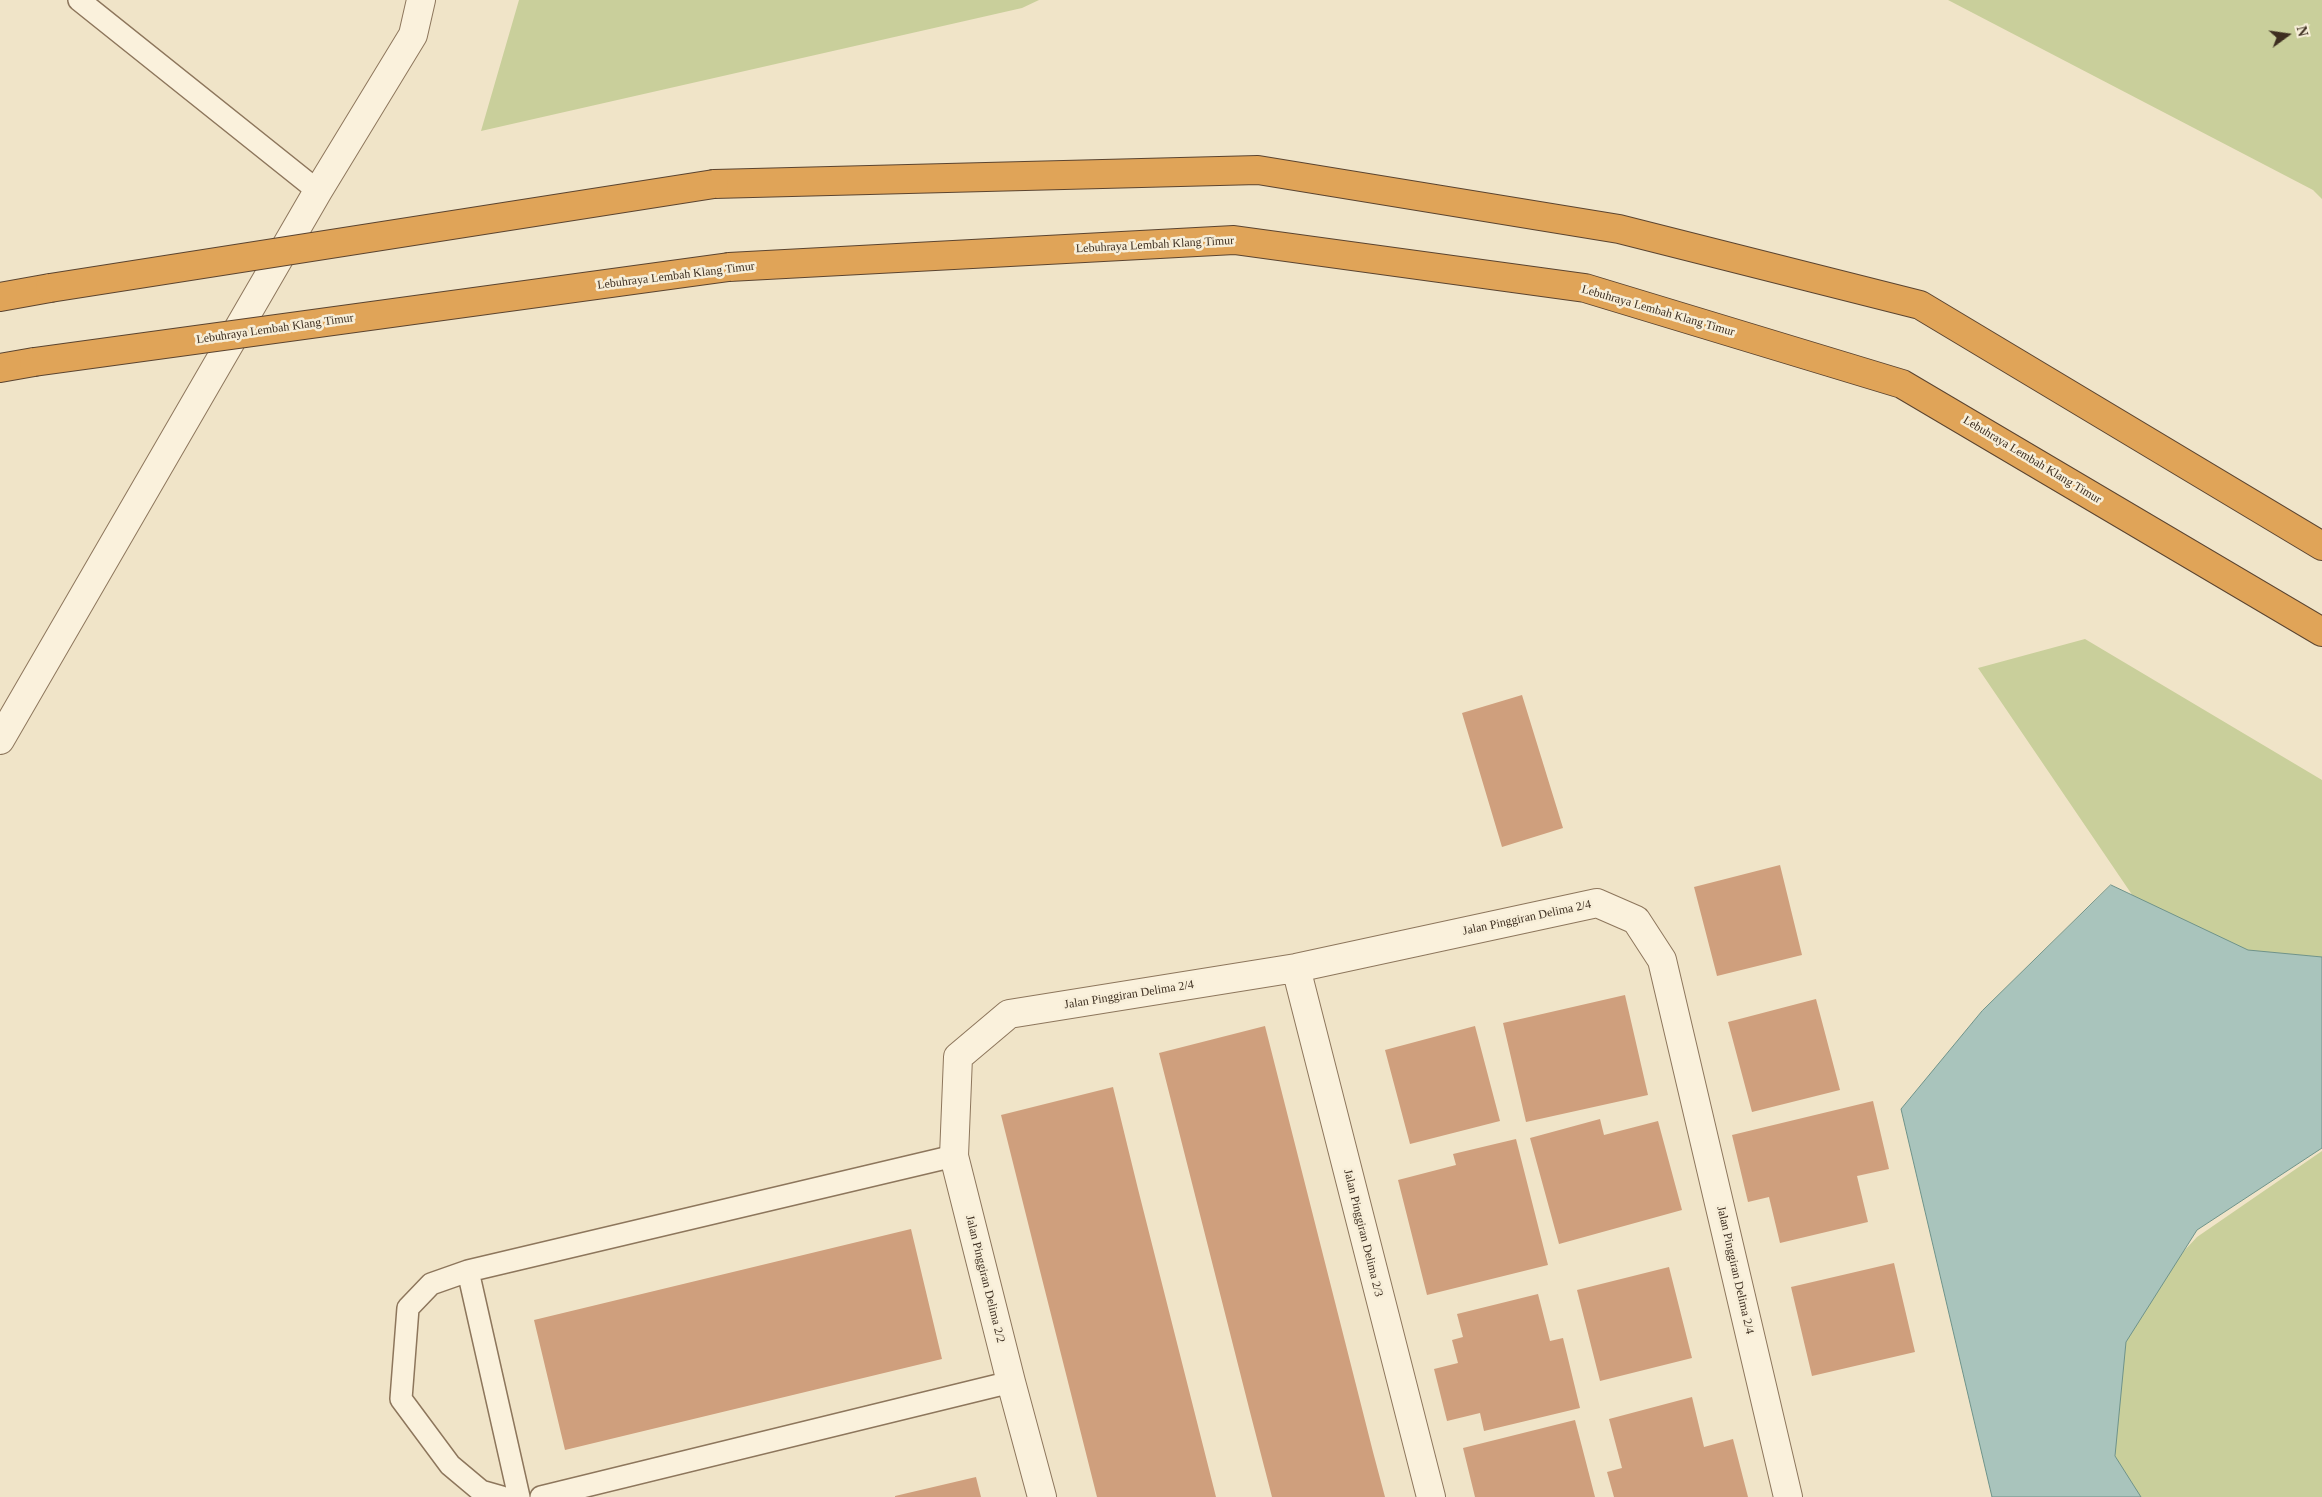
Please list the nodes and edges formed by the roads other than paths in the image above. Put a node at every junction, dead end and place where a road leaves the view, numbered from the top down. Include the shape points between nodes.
1 (79, 0) edge
2 (421, 0) edge
3 (318, 191) junction
4 (0, 297) edge
5 (0, 368) edge
6 (2322, 546) edge
7 (2322, 632) edge
8 (0, 740) edge
9 (1296, 968) junction
10 (958, 1058) joint
11 (954, 1156) junction
12 (468, 1271) junction
13 (1011, 1382) junction
14 (502, 1497) edge
15 (519, 1497) edge
16 (541, 1497) edge
17 (1042, 1497) edge
18 (1430, 1497) edge
19 (1788, 1497) edge

1 - 3 lane
2 - 3 street via 413,35
3 - 8 street
4 - 6 highway, bridge via 714,184 1258,170 1619,229 1920,304
5 - 7 highway, Lebuhraya Lembah Klang Timur, bridge via 729,267 1234,240 1585,288 1902,384
9 - 10 street, Jalan Pinggiran Delima 2/4 via 1009,1014
9 - 18 street, Jalan Pinggiran Delima 2/3
9 - 19 street, Jalan Pinggiran Delima 2/4 via 1597,903 1636,920 1662,960
10 - 11 street, Jalan Pinggiran Delima 2/2
11 - 12 lane
11 - 13 street, Jalan Pinggiran Delima 2/2
12 - 14 lane via 431,1284 408,1308 401,1399 450,1465 481,1491
12 - 15 lane
13 - 16 lane
13 - 17 street, Jalan Pinggiran Delima 2/2

